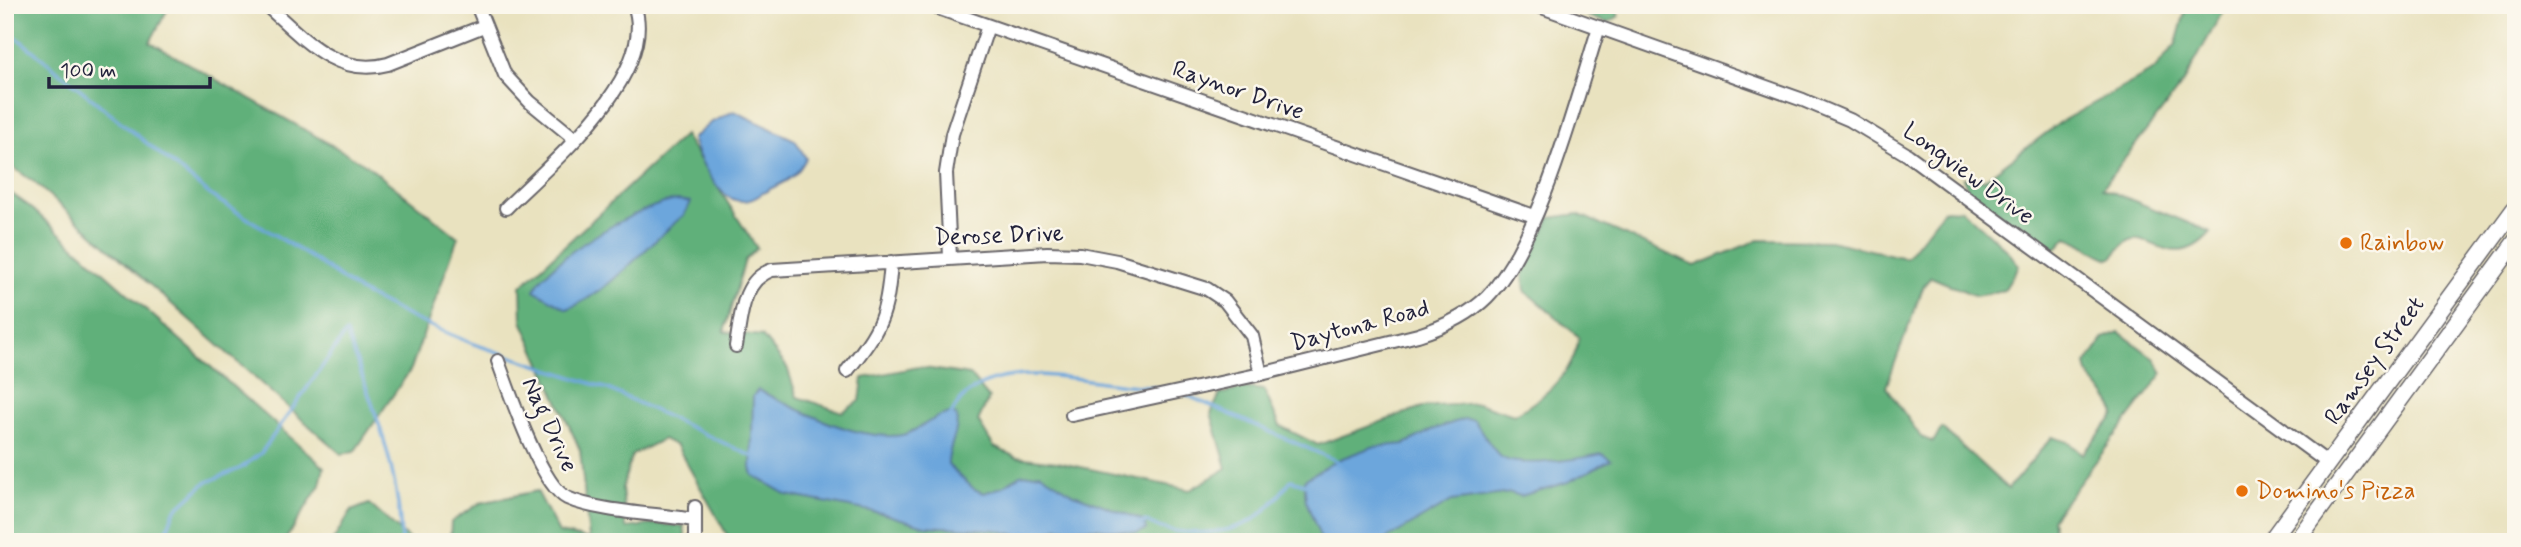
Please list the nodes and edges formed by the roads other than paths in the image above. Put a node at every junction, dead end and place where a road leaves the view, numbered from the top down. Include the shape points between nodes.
1 (266, 5) edge
2 (477, 5) edge
3 (634, 5) edge
4 (929, 5) edge
5 (1536, 5) edge
6 (484, 26) junction
7 (988, 26) junction
8 (1599, 27) junction
9 (575, 139) junction
10 (2516, 207) edge
11 (506, 208) dead end
12 (1534, 216) junction
13 (2516, 241) edge
14 (950, 257) junction
15 (891, 262) junction
16 (736, 346) dead end
17 (498, 362) dead end
18 (847, 371) dead end
19 (1261, 374) junction
20 (1072, 415) dead end
21 (2328, 463) junction
22 (695, 542) edge
23 (2270, 542) edge
24 (2296, 542) edge

1 - 6 street via 315,48 353,67 388,64
2 - 6 street
3 - 9 street via 638,33 631,61 588,127
4 - 7 street, Raynor Drive
5 - 8 street, Longview Drive
6 - 9 street via 498,62 518,91
7 - 12 street, Raynor Drive
7 - 14 street via 952,134 946,173
8 - 12 street, Daytona Road
8 - 21 street, Longview Drive via 1803,100 1874,133
9 - 11 street
10 - 21 main road, Ramsey Street
12 - 19 street, Daytona Road via 1488,296 1452,322 1418,335
13 - 24 main road, Ramsey Street
14 - 15 street, Derose Drive
14 - 19 street, Derose Drive via 1080,254 1159,272 1207,289 1244,323
15 - 16 street, Derose Drive via 765,272 749,288
15 - 18 street via 880,327
17 - 22 street, Nag Drive via 521,422 557,490 567,498 596,505 694,513
19 - 20 street, Daytona Road
21 - 23 main road, Ramsey Street

